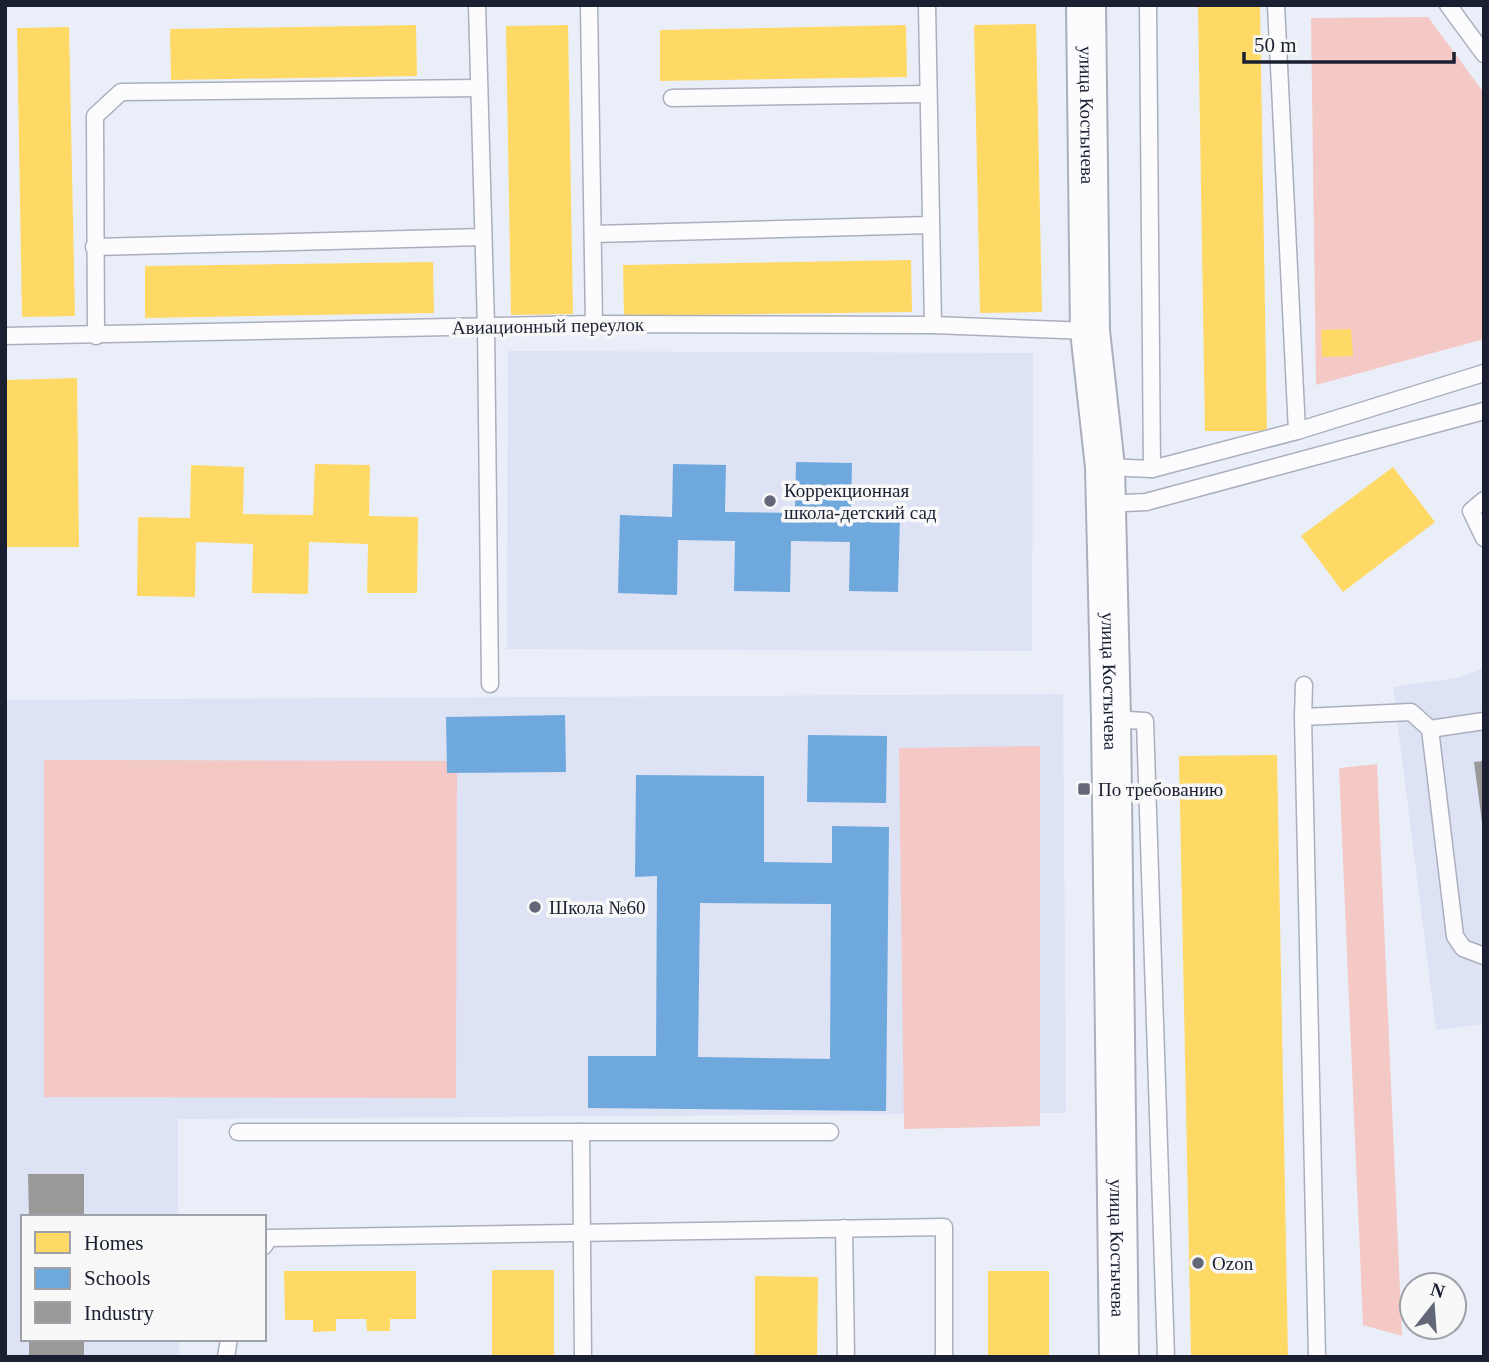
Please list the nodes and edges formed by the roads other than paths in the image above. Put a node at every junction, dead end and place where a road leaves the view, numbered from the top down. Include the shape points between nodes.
1 (477, 5) edge
2 (589, 5) edge
3 (927, 5) edge
4 (1086, 5) edge
5 (1148, 5) edge
6 (1276, 5) edge
7 (1448, 5) edge
8 (1484, 54) edge
9 (479, 88) junction
10 (928, 94) junction
11 (672, 98) dead end
12 (930, 225) junction
13 (593, 234) junction
14 (483, 237) junction
15 (94, 247) junction
16 (594, 324) junction
17 (933, 325) junction
18 (486, 326) junction
19 (1090, 331) junction
20 (5, 336) edge
21 (96, 336) junction
22 (1484, 373) edge
23 (1484, 411) edge
24 (1297, 431) junction
25 (1105, 467) junction
26 (1152, 469) junction
27 (1484, 500) edge
28 (1105, 505) junction
29 (1484, 538) edge
30 (490, 684) dead end
31 (1304, 685) dead end
32 (1303, 717) junction
33 (1111, 719) junction
34 (1484, 721) edge
35 (1430, 729) junction
36 (1484, 956) edge
37 (238, 1132) dead end
38 (581, 1132) junction
39 (830, 1132) dead end
40 (844, 1228) junction
41 (583, 1232) junction
42 (266, 1243) edge
43 (583, 1357) edge
44 (846, 1357) edge
45 (944, 1357) edge
46 (1119, 1357) edge
47 (1166, 1357) edge
48 (1317, 1357) edge

1 - 9 lane
2 - 13 lane
3 - 10 lane
4 - 19 main road, улица Костычева
5 - 26 lane
6 - 24 lane
7 - 8 lane
9 - 14 lane
9 - 15 lane via 121,92 94,116
10 - 11 lane
10 - 12 lane
12 - 13 lane
12 - 17 lane
13 - 16 lane
14 - 15 lane
14 - 18 lane
15 - 21 lane
16 - 17 lane, Авиационный переулок
16 - 18 lane, Авиационный переулок
17 - 19 lane, Авиационный переулок
18 - 21 lane, Авиационный переулок
18 - 30 lane
19 - 25 main road, улица Костычева
20 - 21 lane, Авиационный переулок
22 - 24 lane
23 - 28 lane via 1146,502
24 - 26 lane
25 - 26 lane
25 - 28 main road, улица Костычева
27 - 29 lane via 1471,510
28 - 33 main road, улица Костычева
31 - 32 lane
32 - 35 lane via 1411,712
32 - 48 lane
33 - 46 main road, улица Костычева
33 - 47 lane via 1145,721
34 - 35 lane
35 - 36 lane via 1455,936 1463,948
37 - 38 lane
38 - 39 lane
38 - 41 lane
40 - 41 lane
40 - 44 lane
40 - 45 lane via 944,1227
41 - 42 lane via 269,1238
41 - 43 lane

